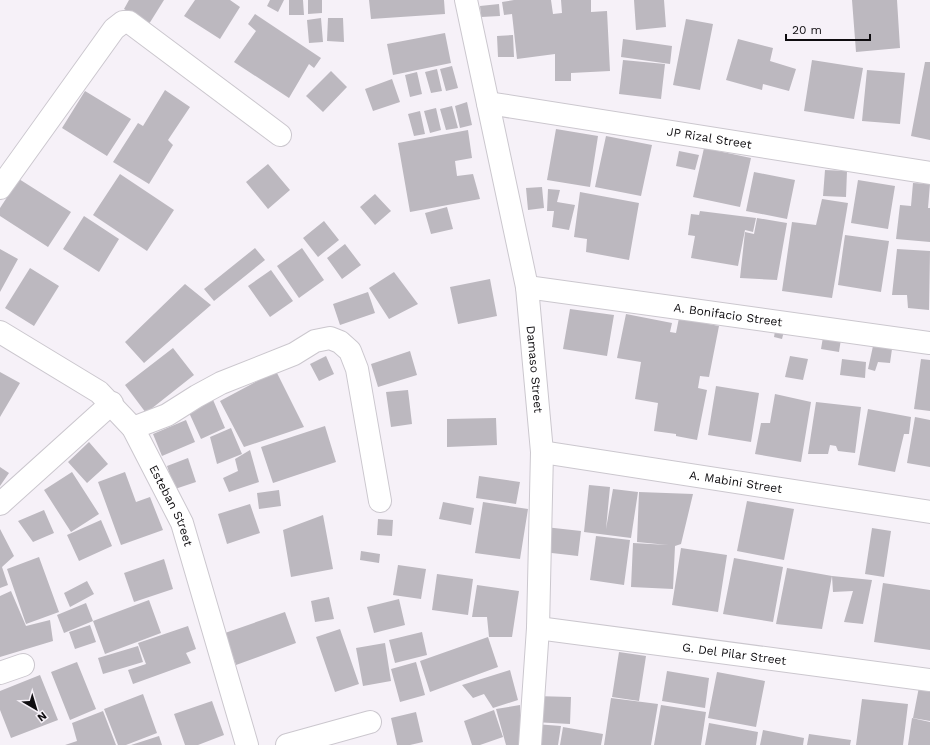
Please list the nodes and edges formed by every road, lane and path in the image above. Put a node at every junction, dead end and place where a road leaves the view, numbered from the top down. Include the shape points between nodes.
1 (466, 0) edge
2 (488, 102) junction
3 (280, 135) dead end
4 (930, 173) edge
5 (0, 188) edge
6 (527, 287) junction
7 (0, 332) edge
8 (930, 343) edge
9 (112, 403) junction
10 (133, 428) junction
11 (542, 452) junction
12 (380, 501) dead end
13 (0, 504) edge
14 (930, 512) edge
15 (538, 628) junction
16 (23, 665) dead end
17 (0, 673) edge
18 (930, 680) edge
19 (370, 722) dead end
20 (247, 745) edge
21 (287, 745) edge
22 (530, 745) edge

1 - 2 street, Damaso Street
2 - 4 street, JP Rizal Street
2 - 6 street, Damaso Street
3 - 5 street via 129,22 123,22 114,29
6 - 8 street, A. Bonifacio Street
6 - 11 street, Damaso Street
7 - 9 street, Esteban Street via 99,392
9 - 10 street, Esteban Street
9 - 13 street
10 - 12 street via 167,415 221,383 294,354 315,341 330,338 340,342 350,351 358,369
10 - 20 street, Esteban Street via 182,523
11 - 14 street, A. Mabini Street
11 - 15 street, Damaso Street
15 - 18 street, G. Del Pilar Street
15 - 22 street, Damaso Street
16 - 17 street
19 - 21 street

